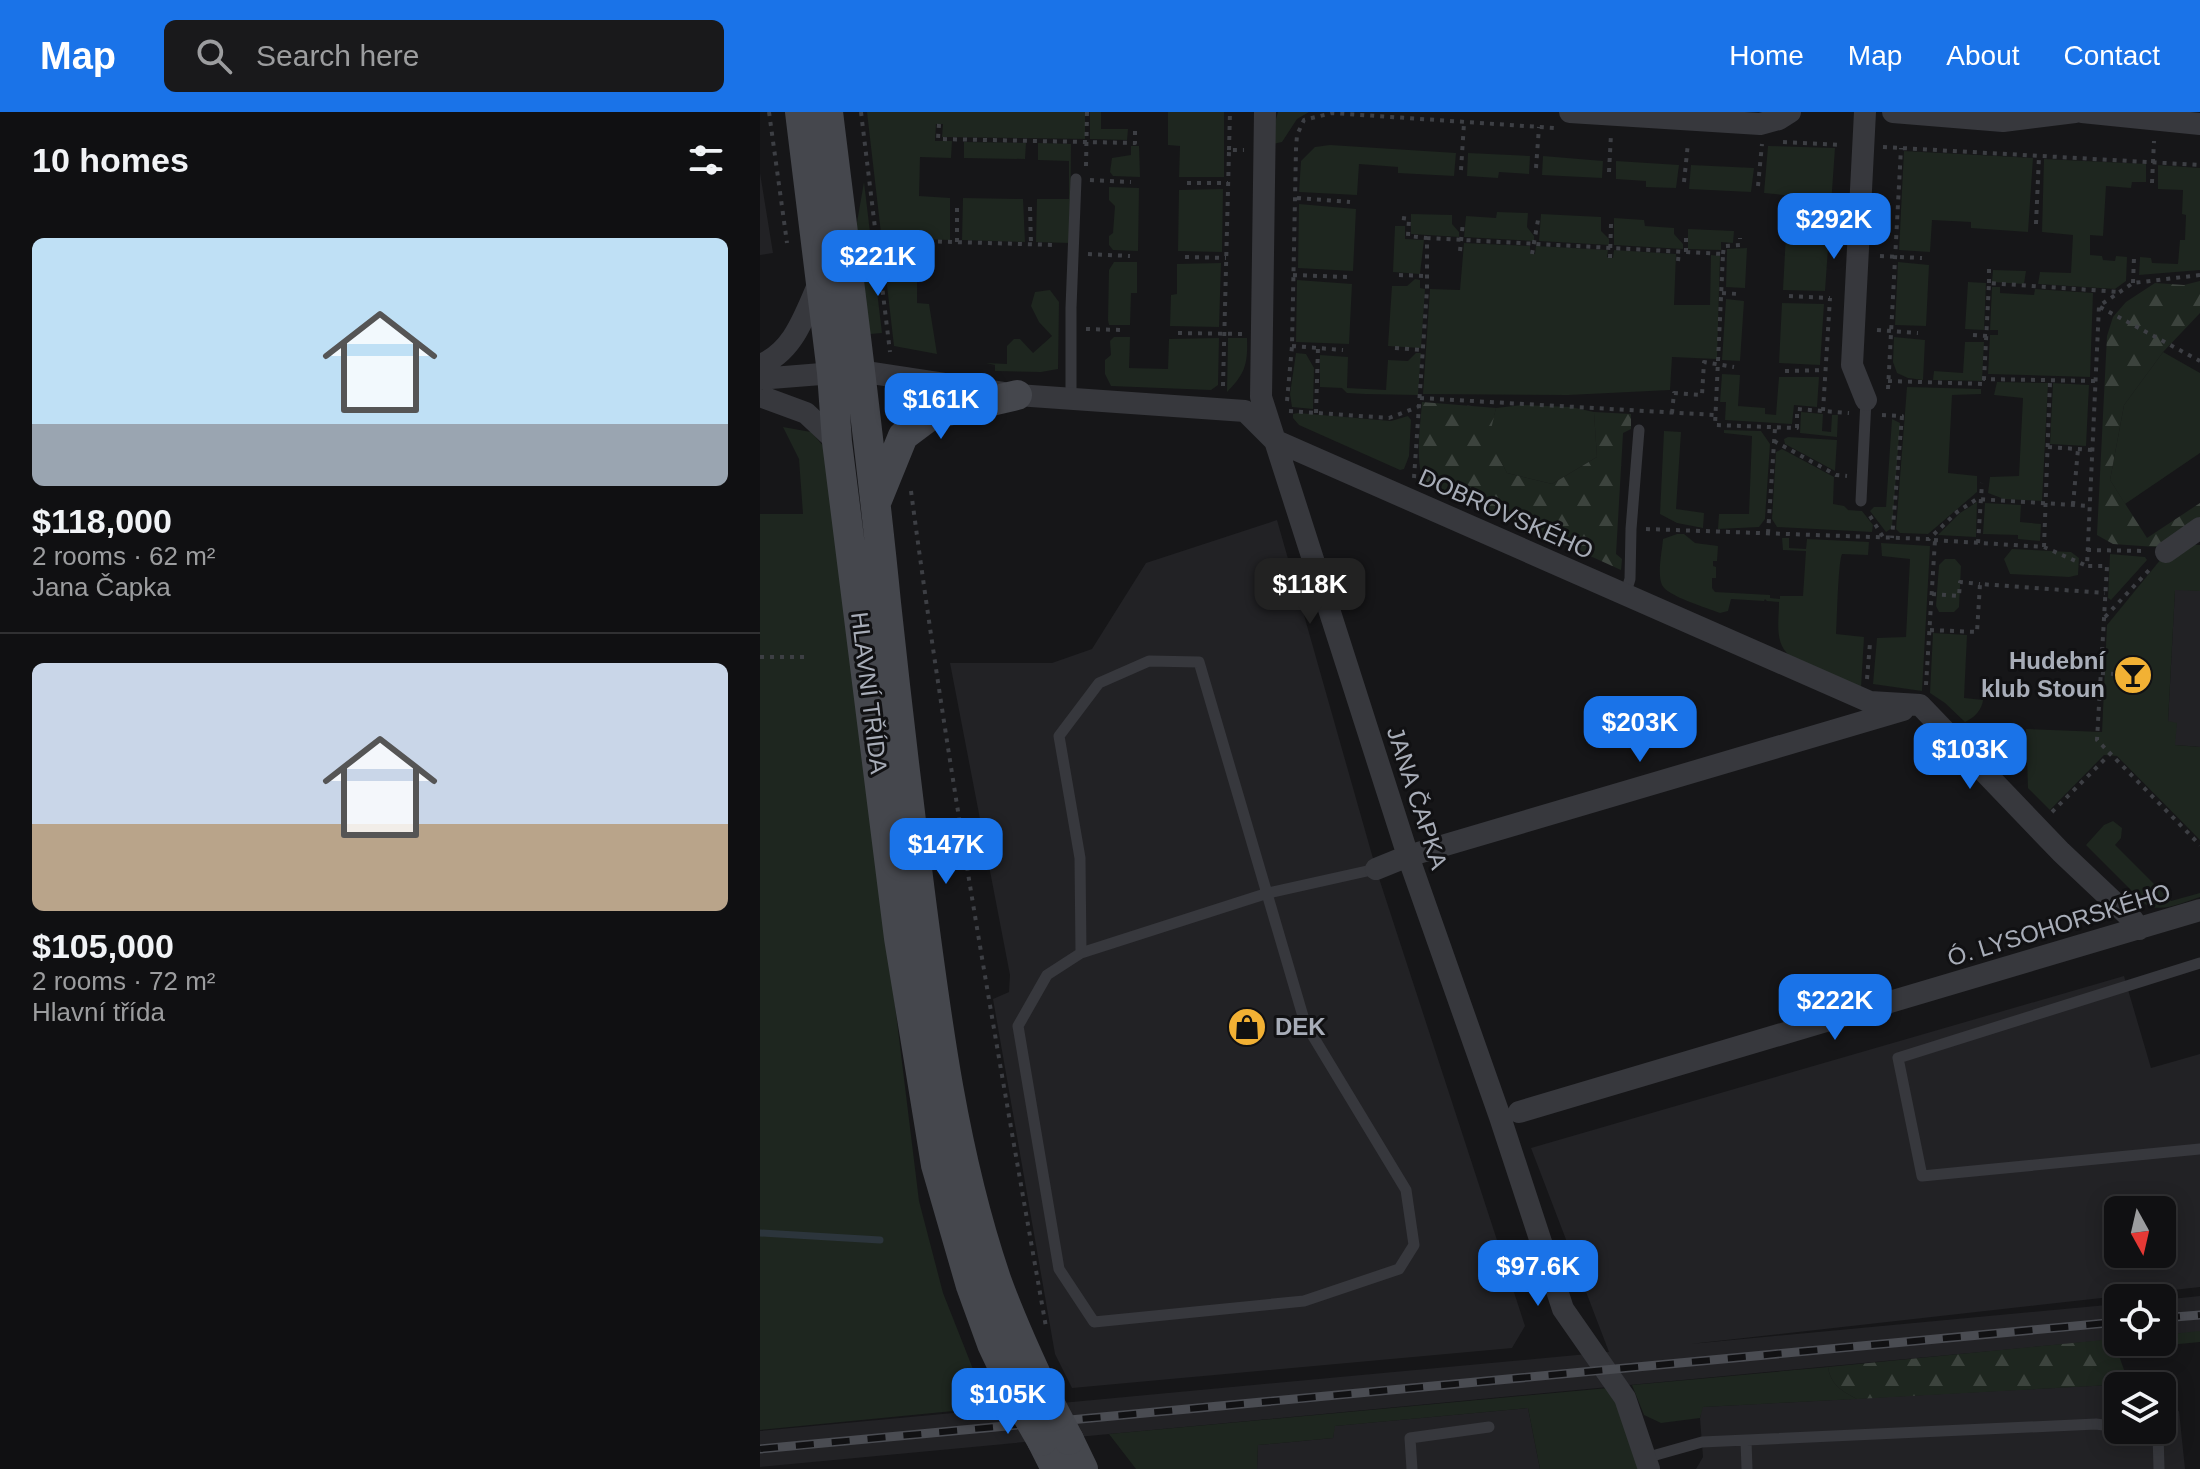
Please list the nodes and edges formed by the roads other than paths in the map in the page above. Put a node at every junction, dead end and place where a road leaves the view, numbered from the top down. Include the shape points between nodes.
1 (800, 112) edge
2 (828, 112) edge
3 (1265, 112) edge
4 (1790, 112) edge
5 (1865, 112) edge
6 (1893, 112) edge
7 (2075, 112) edge
8 (2082, 112) edge
9 (1569, 120) edge
10 (2200, 124) edge
11 (1081, 180) road end
12 (821, 280) junction
13 (760, 365) edge
14 (846, 372) junction
15 (760, 379) edge
16 (1017, 395) junction
17 (760, 396) edge
18 (1071, 398) junction
19 (1873, 405) joint
20 (1639, 430) dead end
21 (837, 442) junction
22 (1282, 443) junction
23 (1861, 501) road end
24 (876, 502) junction
25 (2200, 528) edge
26 (2166, 552) road end
27 (1625, 595) junction
28 (1920, 705) junction
29 (1408, 856) junction
30 (1376, 869) joint
31 (1268, 893) junction
32 (2200, 910) edge
33 (2139, 929) junction
34 (1081, 953) junction
35 (2200, 963) edge
36 (1519, 1112) dead end
37 (2200, 1149) edge
38 (1034, 1402) junction
39 (2104, 1425) edge
40 (1489, 1427) dead end
41 (1055, 1440) junction
42 (1746, 1441) junction
43 (2158, 1444) edge
44 (1647, 1464) edge
45 (1056, 1469) edge
46 (1083, 1469) edge
47 (1412, 1469) edge
48 (1747, 1469) edge
49 (2159, 1469) edge

1 - 12 main road, HLAVNÍ TŘÍDA
2 - 14 main road, HLAVNÍ TŘÍDA
3 - 22 street, JANA ČAPKA via 1261,397
4 - 9 street via 1760,124
5 - 19 street via 1852,365
6 - 7 street via 2003,121
8 - 10 street
11 - 18 lane
12 - 13 street via 792,342
12 - 14 main road, HLAVNÍ TŘÍDA
14 - 15 street, DOBROVSKÉHO
14 - 16 street, DOBROVSKÉHO
14 - 21 main road, HLAVNÍ TŘÍDA
14 - 24 main road, HLAVNÍ TŘÍDA
16 - 18 street, DOBROVSKÉHO
16 - 24 main road via 931,415 903,436
17 - 21 street via 806,413
18 - 22 street, DOBROVSKÉHO via 1245,411
19 - 23 lane
20 - 27 lane
21 - 38 main road, HLAVNÍ TŘÍDA via 899,938 936,1165 992,1344
22 - 27 street, DOBROVSKÉHO
22 - 29 street, JANA ČAPKA
24 - 38 main road, HLAVNÍ TŘÍDA via 926,939 963,1161
25 - 26 street
27 - 28 street, DOBROVSKÉHO via 1870,702
28 - 29 street
28 - 33 street
29 - 30 street
29 - 44 street, JANA ČAPKA via 1563,1309 1625,1398
30 - 31 lane
31 - 34 lane
31 - 34 lane via 1199,662 1149,661 1099,683 1059,736 1080,858
31 - 34 lane via 1305,1023 1406,1190 1414,1245 1399,1269 1304,1301 1094,1322 1059,1269 1018,1026 1047,975
32 - 33 street, Ó. LYSOHORSKÉHO
33 - 36 street, Ó. LYSOHORSKÉHO
35 - 37 lane via 1898,1058 1922,1176
38 - 41 main road, bridge
39 - 42 lane
40 - 47 lane via 1410,1438
41 - 45 main road
41 - 46 main road
42 - 44 lane via 1702,1442
42 - 48 lane
43 - 49 lane

